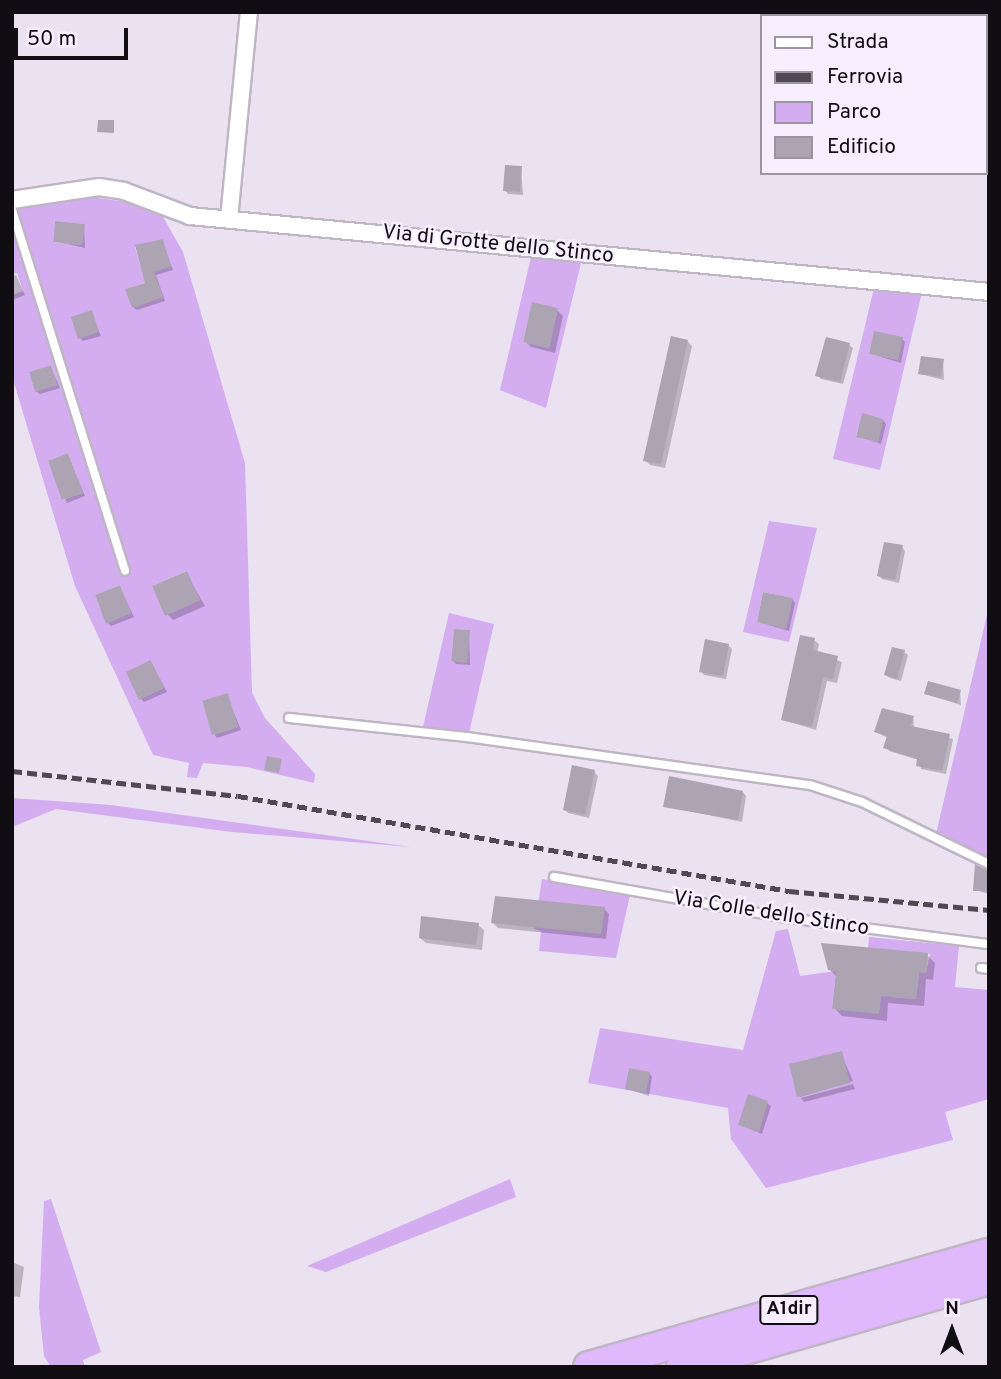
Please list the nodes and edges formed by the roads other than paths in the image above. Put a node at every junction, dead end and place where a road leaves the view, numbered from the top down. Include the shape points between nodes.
1 (249, 12) edge
2 (12, 200) edge
3 (12, 210) edge
4 (229, 219) junction
5 (989, 292) edge
6 (125, 571) dead end
7 (289, 718) dead end
8 (989, 864) edge
9 (554, 877) dead end
10 (989, 944) edge
11 (989, 1254) edge
12 (989, 1279) edge
13 (589, 1367) edge
14 (682, 1367) edge

1 - 4 street
2 - 4 street, Via di Grotte dello Stinco via 99,187 124,191 190,216
3 - 6 lane
4 - 5 street, Via di Grotte dello Stinco
7 - 8 lane via 467,737 810,785 862,802
9 - 10 lane, Via Colle dello Stinco via 780,917
11 - 13 highway, A1dir
12 - 14 highway, A1dir

